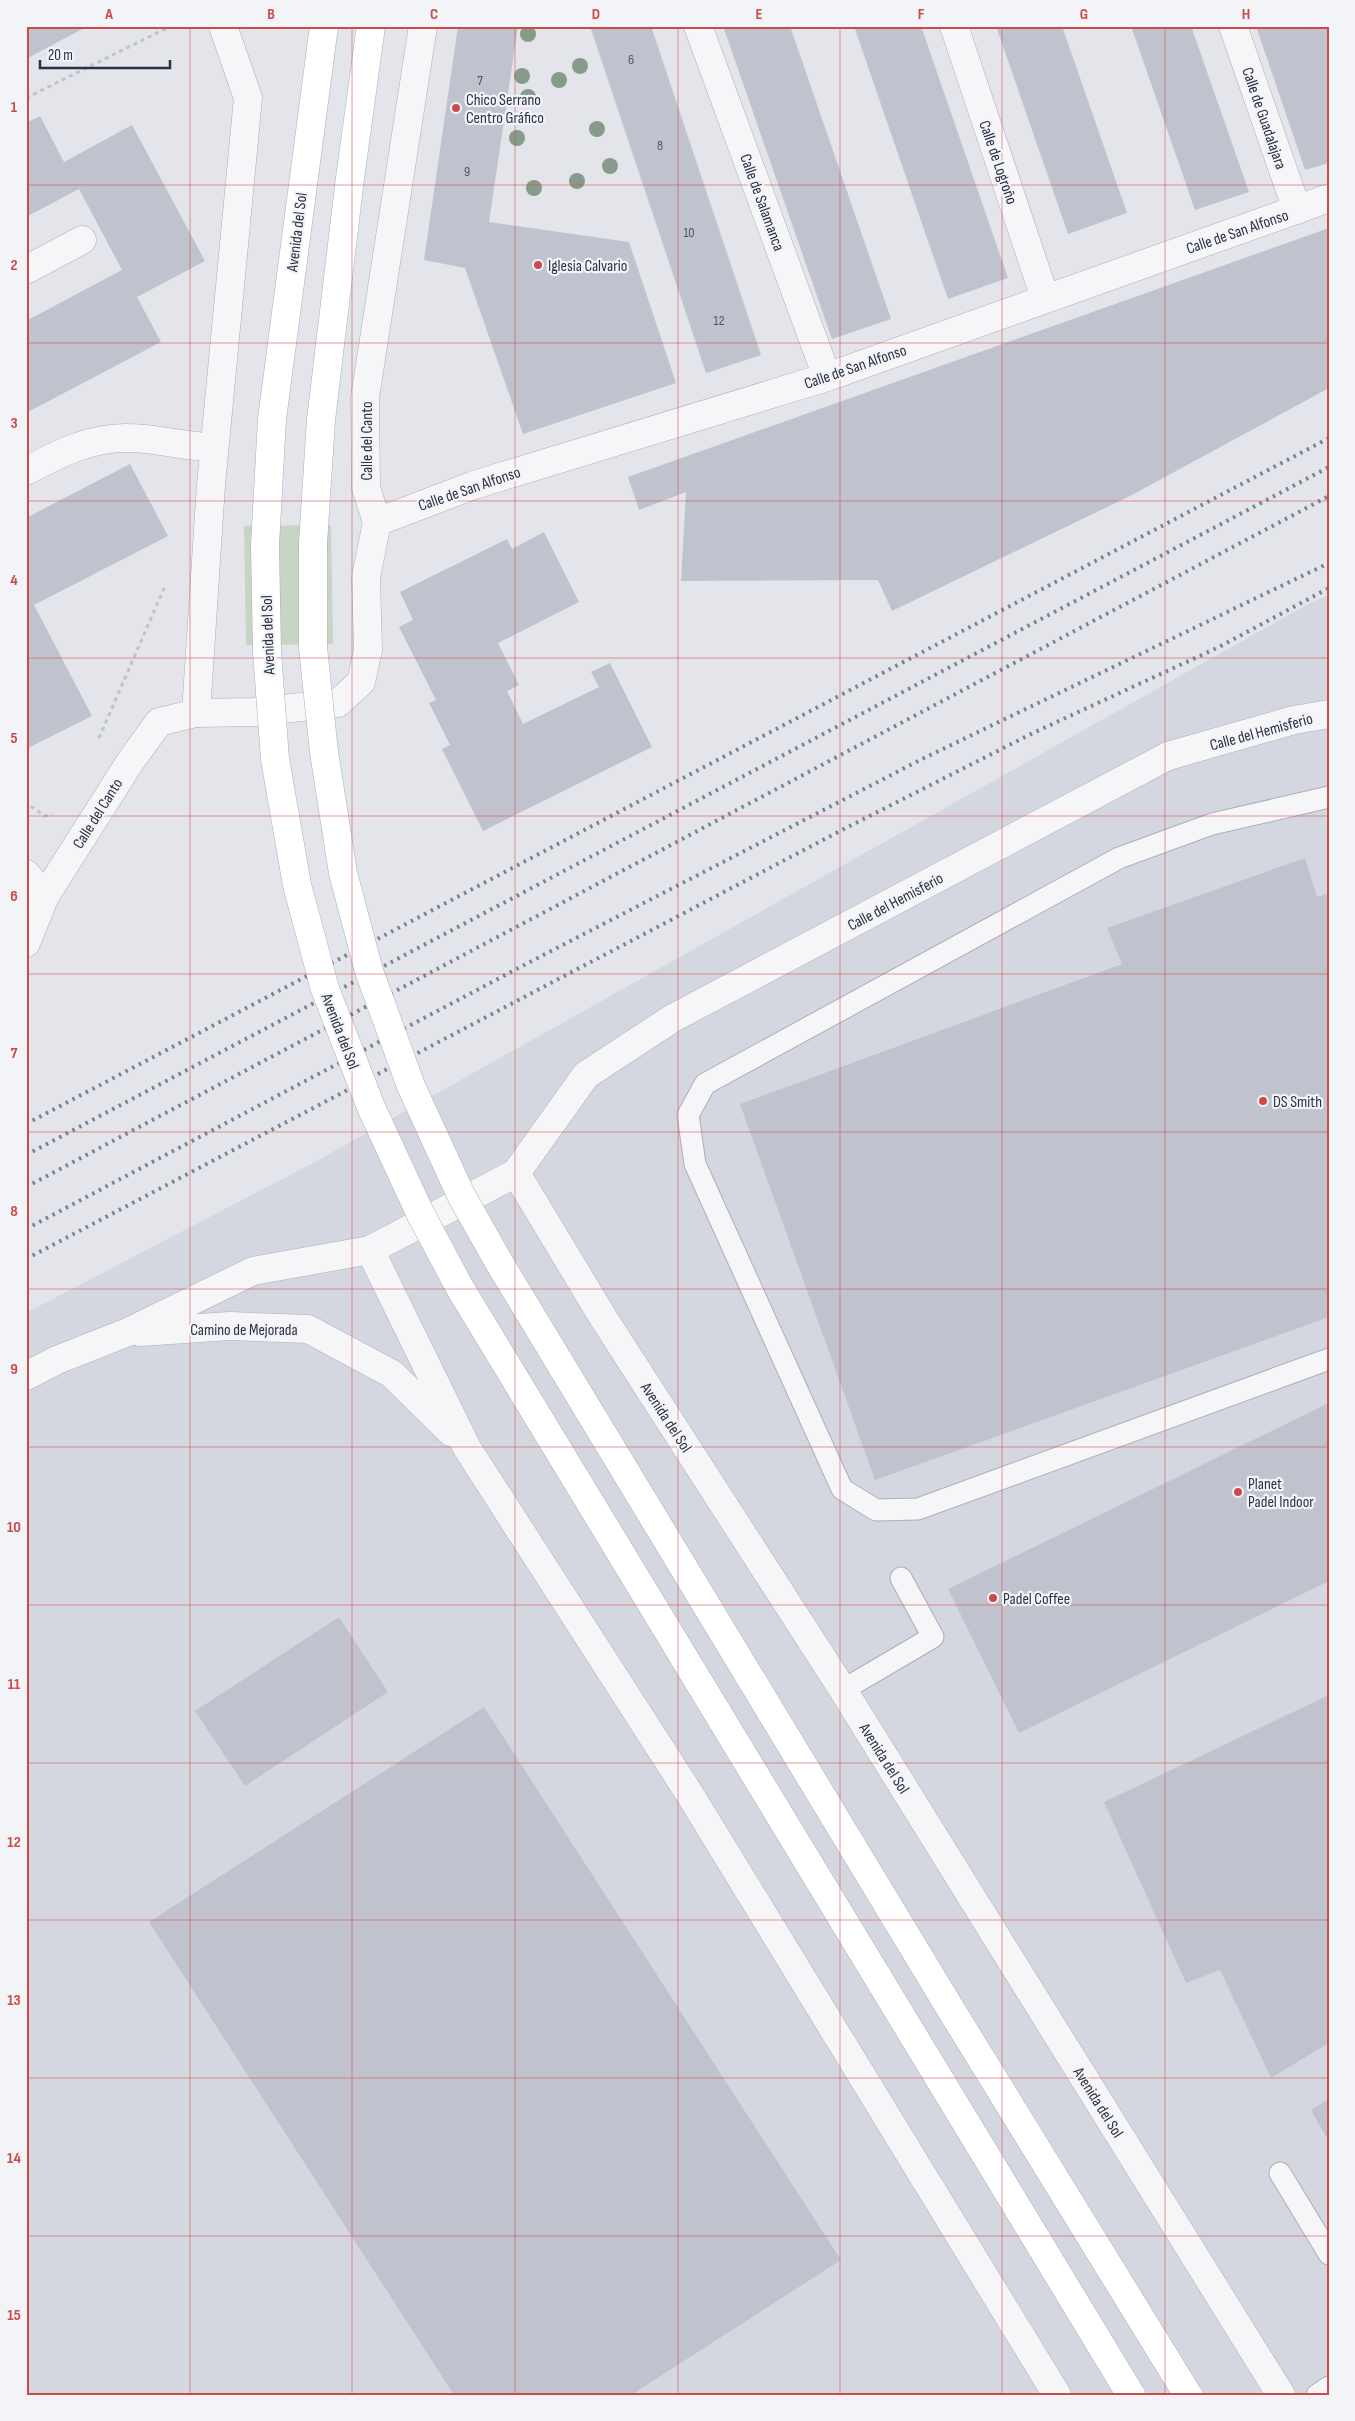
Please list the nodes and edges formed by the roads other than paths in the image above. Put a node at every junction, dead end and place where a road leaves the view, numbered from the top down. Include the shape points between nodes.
1 (222, 26) edge
2 (324, 26) edge
3 (371, 26) edge
4 (423, 26) edge
5 (698, 26) edge
6 (954, 26) edge
7 (1233, 26) edge
8 (1329, 198) edge
9 (1298, 210) junction
10 (82, 240) dead end
11 (26, 270) edge
12 (1045, 298) junction
13 (827, 377) junction
14 (197, 446) dead end
15 (26, 471) edge
16 (377, 522) junction
17 (196, 713) junction
18 (1329, 714) edge
19 (1329, 797) edge
20 (26, 874) edge
21 (45, 896) junction
22 (26, 943) edge
23 (516, 1173) junction
24 (370, 1250) junction
25 (128, 1332) junction
26 (1329, 1359) edge
27 (26, 1376) edge
28 (467, 1448) junction
29 (901, 1578) dead end
30 (843, 1690) junction
31 (1280, 2173) dead end
32 (1329, 2254) edge
33 (1329, 2387) edge
34 (1057, 2395) edge
35 (1131, 2395) edge
36 (1188, 2395) edge
37 (1281, 2395) edge
38 (1317, 2395) edge

1 - 17 street via 248,98 211,485
2 - 35 main road, Avenida del Sol, bridge via 272,420 265,545 267,652 275,759 296,885 325,989 371,1107 420,1213 460,1288
3 - 36 main road, bridge via 321,420 313,544 313,648 324,752 343,873 369,971 411,1086 461,1195 500,1264
4 - 16 street, Calle del Canto via 365,397 366,488
5 - 13 street, Calle de Salamanca
6 - 12 street, Calle de Logroño
7 - 9 street, Calle de Guadalajara
8 - 9 street, Calle de San Alfonso
9 - 12 street, Calle de San Alfonso
10 - 11 street
12 - 13 street, Calle de San Alfonso
13 - 16 street, Calle de San Alfonso via 474,485
14 - 15 street via 127,438 92,442 62,452
16 - 17 street, Calle del Canto via 366,577 368,650 361,682 338,703 254,712
17 - 21 street, Calle del Canto via 159,722
18 - 23 street, Calle del Hemisferio via 1294,720 1168,756 673,1018 586,1075
19 - 26 lane via 1212,824 1119,858 705,1084 688,1116 694,1164 842,1489 876,1510 918,1509
20 - 21 street
21 - 22 street, Calle del Canto
23 - 24 street
23 - 30 street, Avenida del Sol via 604,1319
24 - 25 street, Camino de Mejorada via 253,1271
24 - 28 street
25 - 27 street, Camino de Mejorada via 56,1360
25 - 28 street, Camino de Mejorada via 230,1326 308,1329 392,1374
28 - 34 street via 689,1794
29 - 30 lane via 933,1637
30 - 37 street, Avenida del Sol
31 - 32 lane
33 - 38 lane

